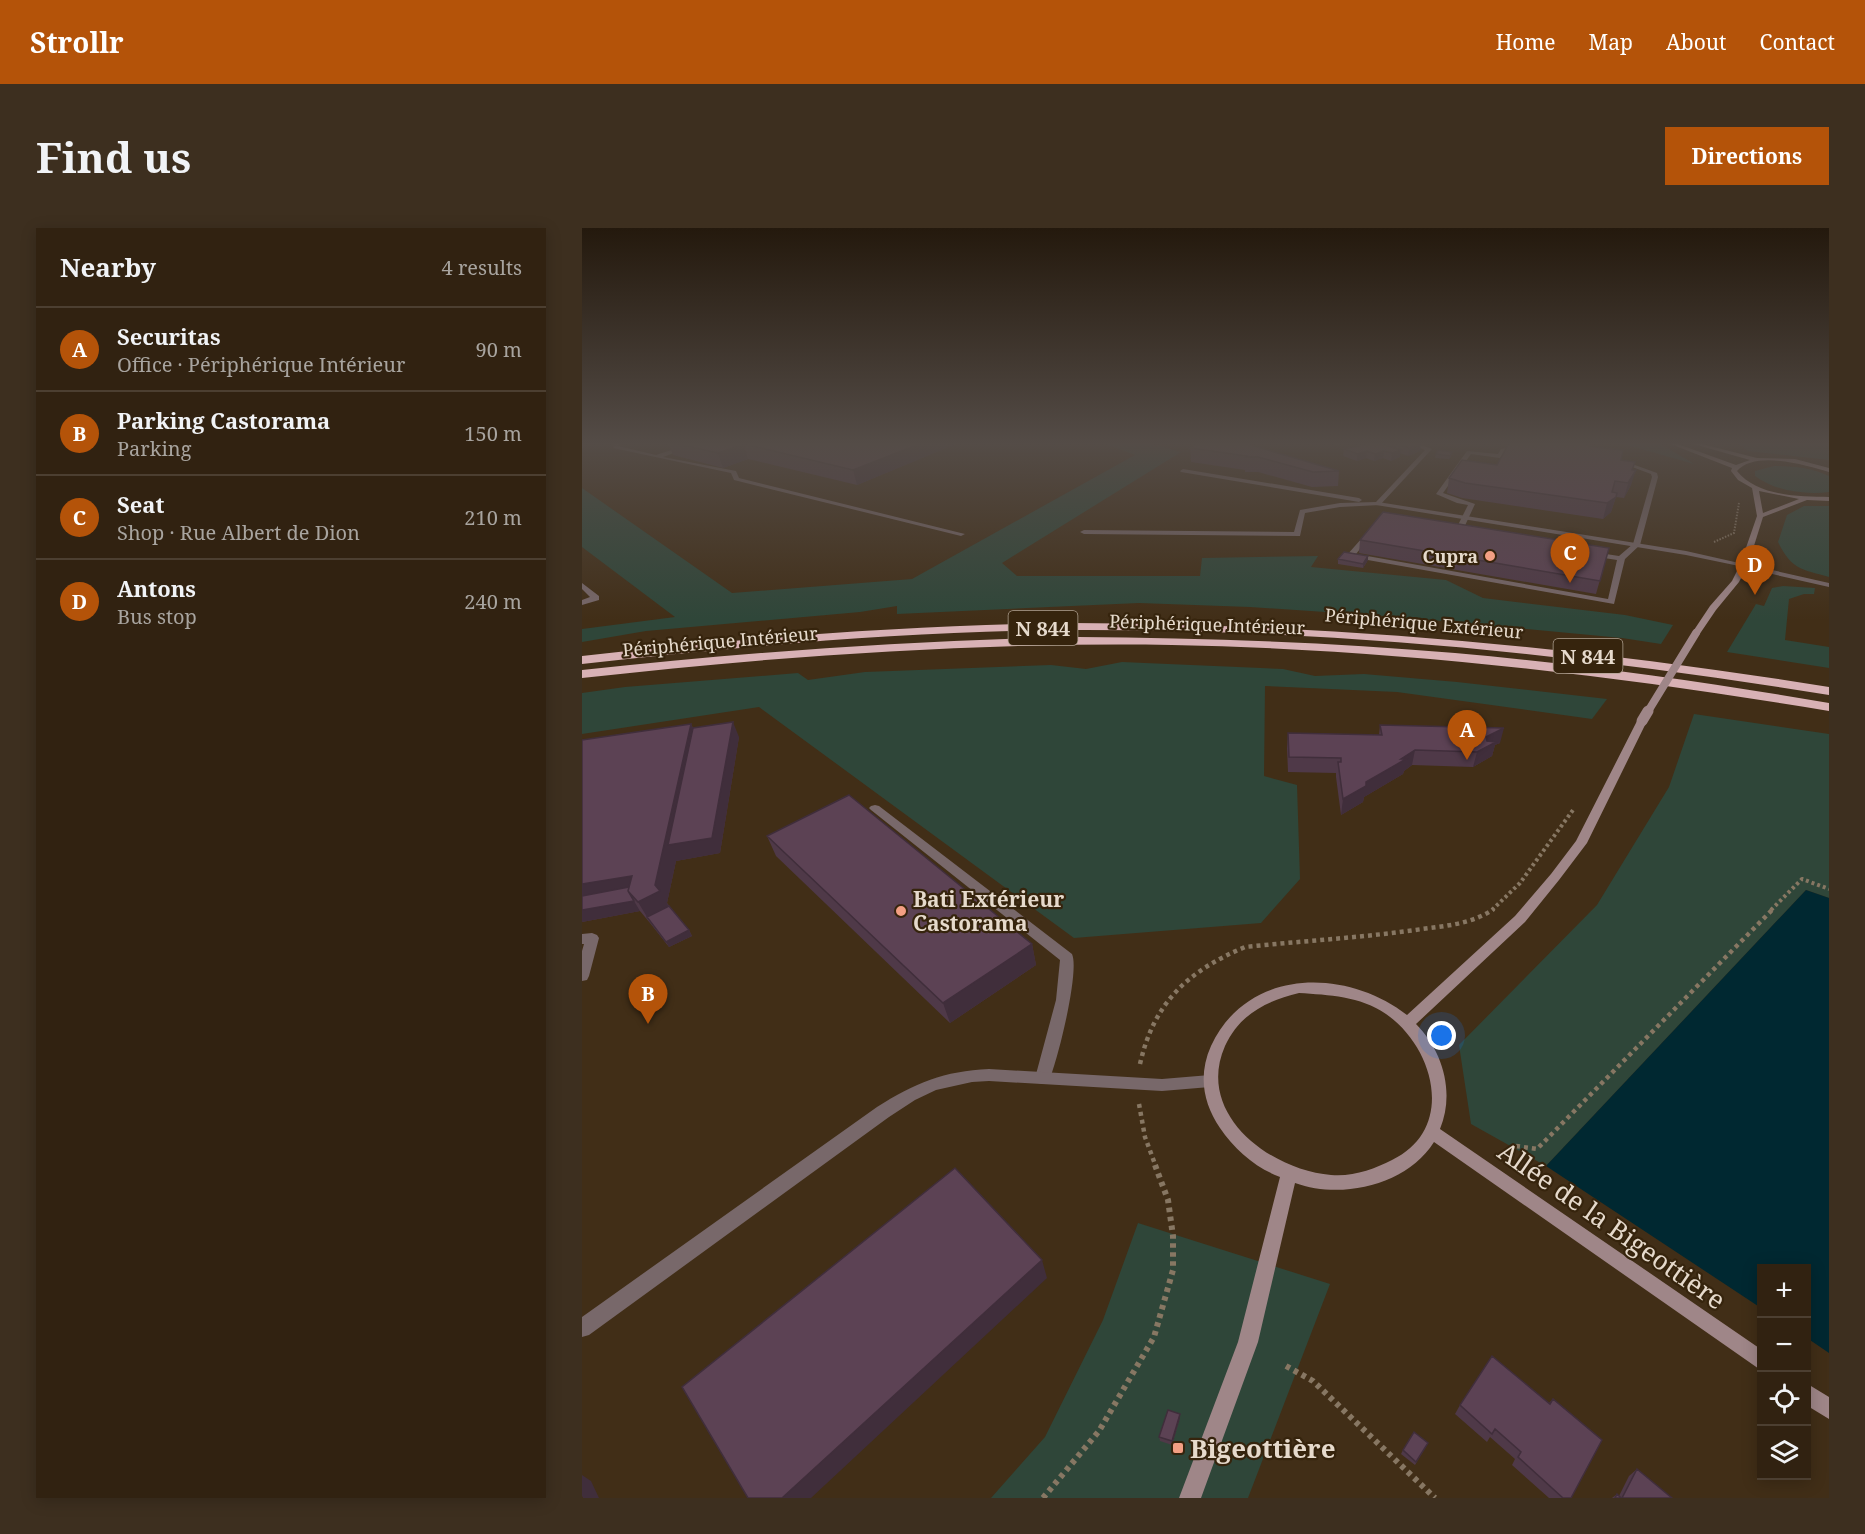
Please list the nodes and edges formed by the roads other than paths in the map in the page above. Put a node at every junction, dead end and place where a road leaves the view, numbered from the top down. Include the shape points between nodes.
1 (831, 502) edge
2 (1369, 502) edge
3 (1461, 502) edge
4 (1647, 502) edge
5 (1758, 502) edge
6 (1796, 502) edge
7 (1378, 504) junction
8 (1760, 516) junction
9 (1464, 518) junction
10 (1084, 532) dead end
11 (1458, 532) junction
12 (961, 534) dead end
13 (1636, 545) junction
14 (1621, 558) junction
15 (1744, 565) junction
16 (582, 585) edge
17 (1829, 585) edge
18 (582, 603) edge
19 (582, 660) edge
20 (582, 674) edge
21 (1829, 691) edge
22 (1829, 707) edge
23 (875, 808) dead end
24 (582, 939) edge
25 (582, 976) edge
26 (1408, 1023) junction
27 (1043, 1078) junction
28 (1210, 1081) junction
29 (1432, 1132) junction
30 (1289, 1174) junction
31 (582, 1328) edge
32 (1757, 1359) edge
33 (1811, 1396) edge
34 (1829, 1409) edge
35 (1190, 1498) edge

1 - 12 street
2 - 7 street
3 - 9 street via 1472,504
4 - 13 street
5 - 8 main road
6 - 8 main road
7 - 9 street
7 - 10 street via 1302,511 1297,534
8 - 15 main road
9 - 11 street
9 - 13 street
11 - 14 street
11 - 14 street via 1377,523 1351,555 1611,602
13 - 14 street
13 - 15 street
15 - 17 street
15 - 26 main road, bridge via 1642,721 1581,843 1520,919
16 - 18 street via 596,598
19 - 21 highway, Périphérique Extérieur / N 844 via 730,644 913,632 1137,626 1218,628 1346,634 1549,652
20 - 22 highway, Périphérique Intérieur / N 844 via 897,646 1079,641 1229,643 1530,664
23 - 27 street via 1067,958 1065,986
24 - 25 street via 592,938
26 - 28 main road via 1376,1001 1338,989 1299,988 1263,998 1234,1018 1215,1047
26 - 29 main road via 1427,1047 1439,1075 1441,1104
27 - 28 street via 1162,1085
27 - 31 street via 963,1076 919,1089
28 - 30 main road via 1217,1109 1233,1136 1257,1158
29 - 30 main road via 1409,1160 1374,1178 1332,1183
29 - 32 main road, Allée de la Bigeottière
30 - 35 main road via 1248,1342
33 - 34 main road

